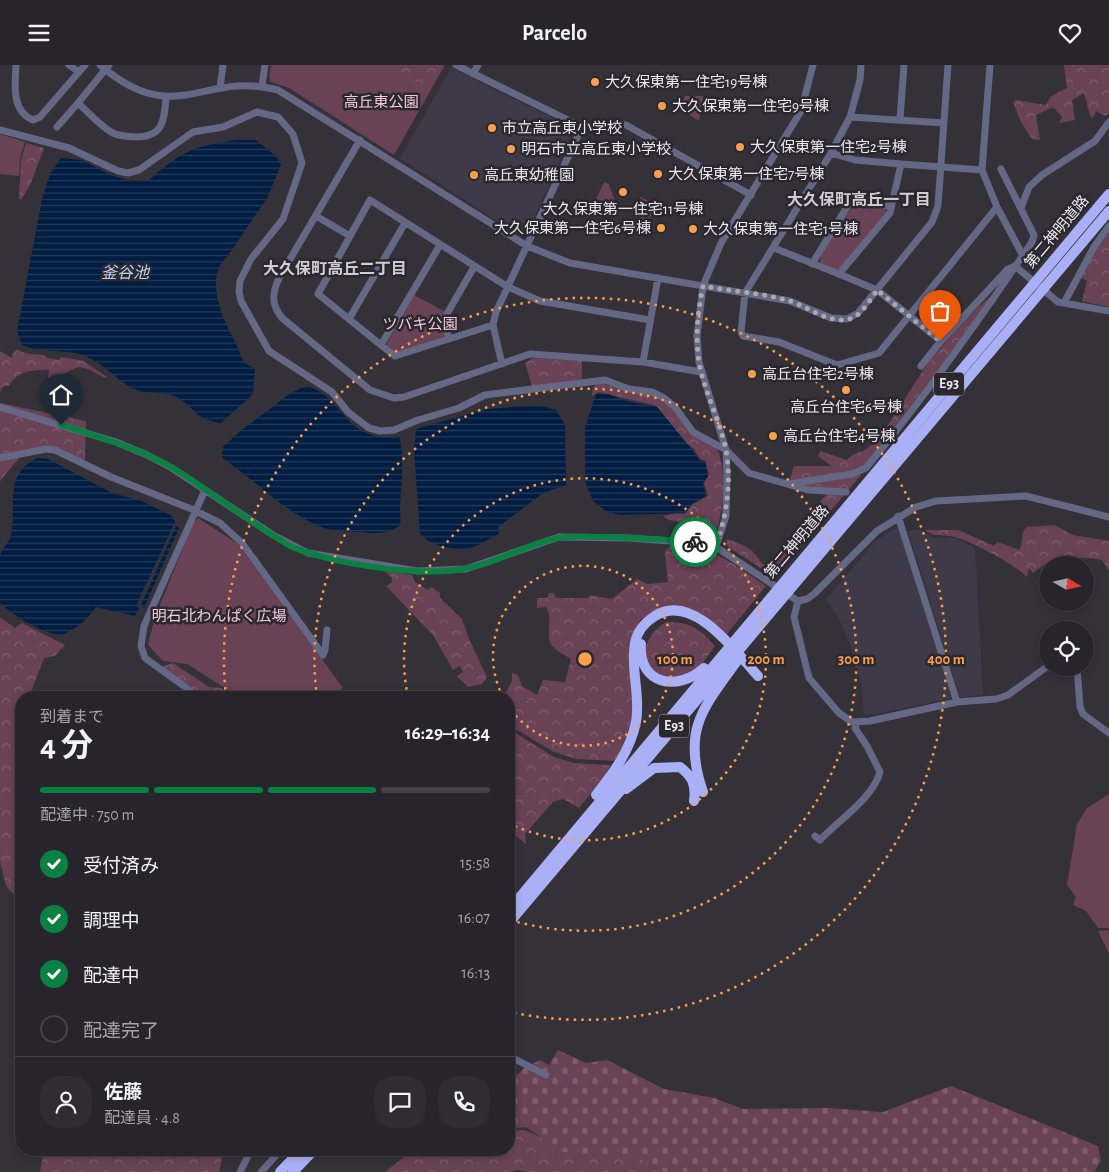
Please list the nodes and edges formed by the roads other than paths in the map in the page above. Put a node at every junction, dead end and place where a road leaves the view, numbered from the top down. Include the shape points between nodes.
1 (16, 65) edge
2 (69, 65) edge
3 (85, 65) edge
4 (223, 65) edge
5 (265, 65) edge
6 (456, 65) edge
7 (478, 65) edge
8 (813, 65) edge
9 (862, 65) edge
10 (904, 65) edge
11 (948, 65) edge
12 (990, 65) edge
13 (105, 67) edge
14 (79, 72) junction
15 (473, 73) junction
16 (262, 85) junction
17 (220, 87) junction
18 (166, 98) junction
19 (78, 103) junction
20 (850, 117) junction
21 (900, 119) junction
22 (1109, 122) edge
23 (944, 123) junction
24 (626, 125) dead end
25 (57, 127) dead end
26 (0, 130) edge
27 (360, 140) junction
28 (831, 153) junction
29 (901, 164) junction
30 (941, 166) junction
31 (1001, 169) dead end
32 (982, 170) junction
33 (1109, 194) edge
34 (751, 195) junction
35 (891, 206) junction
36 (998, 207) junction
37 (1021, 207) junction
38 (1109, 211) edge
39 (316, 216) junction
40 (405, 223) junction
41 (1109, 226) edge
42 (350, 237) junction
43 (440, 245) junction
44 (527, 246) junction
45 (774, 248) junction
46 (1023, 256) junction
47 (812, 264) junction
48 (474, 267) junction
49 (1018, 268) junction
50 (839, 274) junction
51 (658, 278) junction
52 (703, 286) junction
53 (508, 287) junction
54 (877, 290) junction
55 (745, 293) junction
56 (1061, 302) junction
57 (1109, 311) edge
58 (910, 315) junction
59 (349, 319) junction
60 (650, 320) junction
61 (493, 325) junction
62 (449, 339) junction
63 (940, 341) junction
64 (381, 345) junction
65 (643, 362) junction
66 (502, 364) junction
67 (921, 366) dead end
68 (701, 372) junction
69 (0, 407) edge
70 (726, 450) junction
71 (0, 458) edge
72 (787, 484) junction
73 (205, 490) junction
74 (846, 492) dead end
75 (194, 510) junction
76 (898, 516) junction
77 (1109, 517) edge
78 (716, 547) junction
79 (793, 577) junction
80 (777, 596) junction
81 (798, 601) junction
82 (760, 625) junction
83 (327, 630) dead end
84 (718, 638) junction
85 (721, 655) junction
86 (1039, 673) edge
87 (1078, 676) edge
88 (756, 680) dead end
89 (191, 691) edge
90 (958, 702) junction
91 (857, 723) junction
92 (1109, 733) edge
93 (703, 792) dead end
94 (615, 796) junction
95 (694, 801) dead end
96 (815, 836) dead end
97 (563, 847) junction
98 (515, 903) edge
99 (515, 915) edge
100 (515, 1059) edge
101 (546, 1075) dead end
102 (248, 1156) edge
103 (276, 1156) edge
104 (295, 1156) edge
105 (308, 1156) edge
106 (240, 1172) edge
107 (261, 1172) edge
108 (280, 1172) edge
109 (293, 1172) edge

1 - 14 street via 17,100 21,111 33,120 40,117
2 - 14 street
3 - 14 street
4 - 17 street
5 - 16 street
6 - 15 street
7 - 15 street
8 - 34 street via 801,111
9 - 20 street
10 - 21 street
11 - 23 street
12 - 32 street
13 - 18 street via 137,91
13 - 19 street
15 - 44 street via 582,127
16 - 17 street
16 - 27 street via 290,96
17 - 18 street
18 - 19 street via 164,121 158,131 146,137 112,133
19 - 25 street
20 - 21 street
20 - 28 street
21 - 23 street
22 - 37 street via 1095,141 1029,187
23 - 30 street
24 - 34 street
26 - 70 street via 69,148 128,173 139,170 193,132 223,127 257,112 278,117 293,134 302,163 283,219 251,259 240,281 241,301 269,351 332,392 369,428 394,430 460,408 485,395 605,380 664,398 675,407 693,432
27 - 39 street
27 - 44 street
28 - 29 street via 855,160
28 - 45 street
29 - 30 street
29 - 35 street
30 - 32 street
30 - 54 street via 938,206 932,222
31 - 37 street
32 - 36 street
33 - 79 highway, 第二神明道路 / E93
34 - 52 street via 721,243
35 - 47 street via 850,202
35 - 50 street via 890,213
36 - 46 street
36 - 58 street
37 - 46 street via 1034,235
38 - 79 highway, 第二神明道路 / E93
39 - 42 street
39 - 66 street via 277,283 274,303 282,318 370,390 394,398 404,397
40 - 42 street via 370,200
40 - 43 street
40 - 59 street
41 - 56 street
42 - 59 street via 318,294
43 - 48 street
43 - 64 street
44 - 51 street via 570,263
44 - 53 street
45 - 47 street
45 - 55 street
46 - 49 street
47 - 50 street
48 - 53 street
48 - 62 street via 444,319
49 - 56 street
49 - 63 street via 1008,269
49 - 72 street via 866,468 852,474
50 - 54 street
51 - 52 street
51 - 60 street
52 - 55 street
52 - 68 street via 697,336
53 - 60 street via 540,301
53 - 61 street
54 - 55 street via 852,318 841,320 790,301
54 - 58 street
55 - 58 street via 743,336 779,342 837,365 879,353
56 - 57 street
58 - 63 street
59 - 64 street
60 - 65 street
61 - 62 street
61 - 66 street
62 - 64 street via 395,355
63 - 67 street
65 - 66 street via 530,354
65 - 68 street
68 - 70 street
69 - 73 street via 124,445 172,468
70 - 72 street via 749,473
70 - 78 street via 726,516
71 - 75 street via 55,450 111,477
72 - 74 street via 808,490
73 - 75 street
73 - 78 street via 273,535 308,553 417,571 466,569 559,537 678,541
75 - 83 street via 220,523 242,543 323,655
75 - 89 street via 144,627 141,646 145,658
76 - 77 street via 936,501 1026,496
76 - 81 street via 877,531 814,594
76 - 90 street
78 - 81 street
79 - 80 highway, 第二神明道路 / E93
80 - 82 highway, 第二神明道路 / E93
80 - 85 highway, 第二神明道路 / E93
81 - 91 street via 794,617 809,678 839,713
82 - 93 highway via 746,650 708,701 698,724 694,755
82 - 94 highway, 第二神明道路 / E93
84 - 85 highway via 693,621 678,616 664,617 645,633 641,641 641,655 652,675 672,683 696,675
84 - 88 highway
84 - 97 highway via 694,615 684,611 658,614 642,627 634,649 638,702 636,722 626,752
85 - 97 highway, 第二神明道路 / E93
86 - 90 street via 1008,695
87 - 92 street via 1083,714
90 - 91 street
91 - 96 street via 855,728 880,772 877,782 860,803 820,840
94 - 95 highway via 654,768 672,766 680,767 693,780
94 - 97 highway, 第二神明道路 / E93
97 - 98 highway, 第二神明道路 / E93
97 - 99 highway, 第二神明道路 / E93
100 - 101 street
102 - 106 street
103 - 107 street
104 - 108 highway
105 - 109 highway

